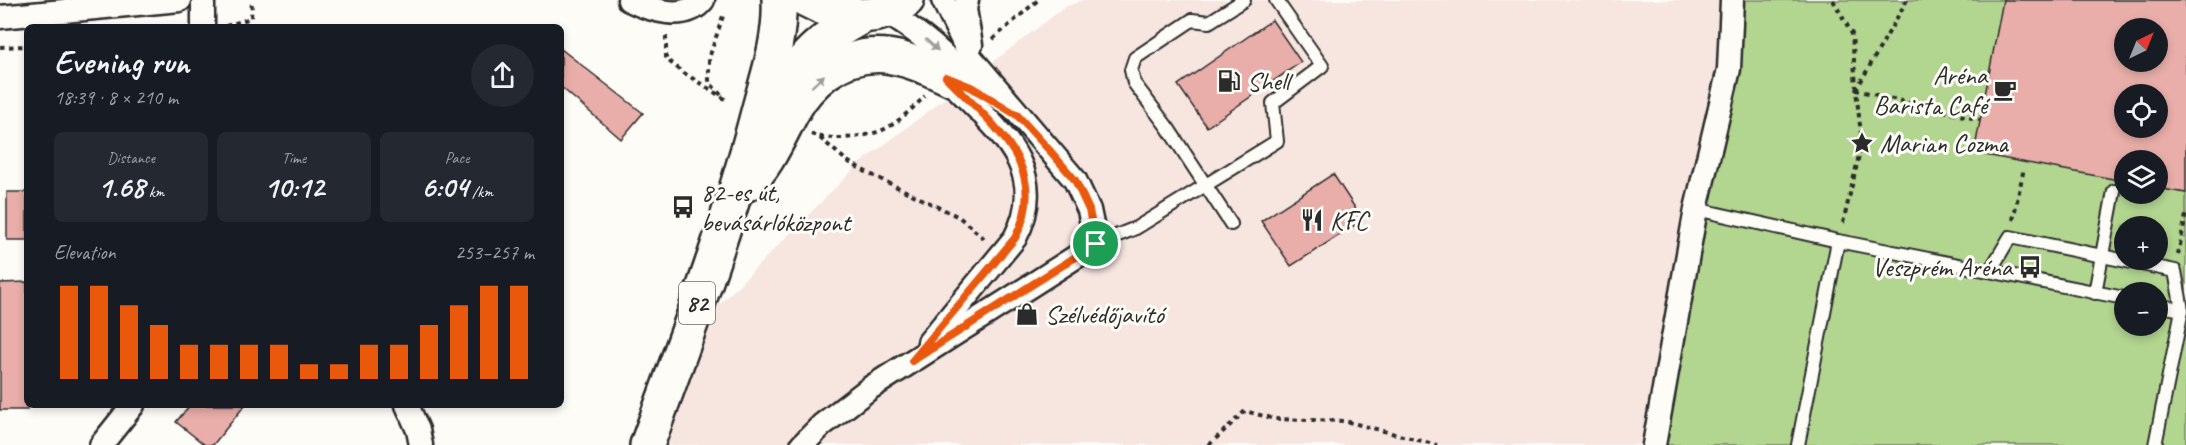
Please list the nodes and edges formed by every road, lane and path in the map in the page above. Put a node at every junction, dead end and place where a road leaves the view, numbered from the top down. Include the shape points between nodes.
1 (180, 0) edge
2 (203, 0) edge
3 (252, 0) edge
4 (629, 0) edge
5 (703, 0) edge
6 (760, 0) edge
7 (778, 0) edge
8 (806, 0) edge
9 (943, 0) edge
10 (967, 0) edge
11 (1244, 0) edge
12 (1276, 0) edge
13 (1833, 0) edge
14 (1907, 0) edge
15 (1732, 3) edge
16 (886, 9) edge
17 (725, 11) dead end
18 (667, 13) junction
19 (0, 17) edge
20 (203, 24) edge
21 (232, 24) edge
22 (24, 46) edge
23 (0, 47) edge
24 (963, 74) junction
25 (1856, 90) junction
26 (1980, 120) dead end
27 (881, 130) dead end
28 (2024, 168) dead end
29 (1204, 186) junction
30 (2114, 190) dead end
31 (734, 195) junction
32 (1696, 209) junction
33 (2186, 214) edge
34 (1231, 224) dead end
35 (2010, 237) junction
36 (1838, 241) junction
37 (1096, 244) junction
38 (1002, 254) junction
39 (2102, 256) junction
40 (1990, 271) junction
41 (2175, 271) junction
42 (2095, 293) junction
43 (2114, 296) edge
44 (2168, 306) edge
45 (2184, 307) edge
46 (912, 361) junction
47 (131, 408) edge
48 (407, 408) edge
49 (101, 445) edge
50 (421, 445) edge
51 (647, 445) edge
52 (802, 445) edge
53 (1210, 445) edge
54 (1437, 445) edge
55 (1654, 445) edge
56 (1798, 445) edge
57 (2156, 445) edge

1 - 19 street
2 - 20 street
3 - 21 path via 251,18
4 - 18 street
5 - 18 street via 684,11
6 - 31 main road via 757,55 730,155
7 - 31 main road, 82 via 780,22 770,70
8 - 16 main road via 843,15
9 - 24 street
10 - 24 street
11 - 29 lane via 1209,22 1192,20 1135,58 1131,70 1134,83
12 - 29 lane via 1322,66 1273,103 1277,141
13 - 25 path via 1852,34
14 - 25 path
15 - 32 street via 1729,69
16 -> 24 street via 916,30
16 - 31 main road, 82 via 829,35 804,59 790,77
17 - 18 path via 709,58 709,82 725,99 666,58
22 - 23 path
31 -> 24 main road via 759,173 815,82 838,64 867,54
24 - 37 street via 1017,115 1075,180 1089,210
24 - 38 street via 1024,169 1028,204 1023,222
25 - 26 path
25 - 36 path via 1862,144
27 - 38 path via 848,137 819,137 868,174 959,217
28 - 35 path
29 - 34 lane
29 - 37 lane via 1136,228
30 - 39 lane
31 - 51 main road, 82
32 - 36 lane
32 - 55 street
33 - 41 path
35 - 39 lane
35 - 40 lane
36 - 40 lane
36 - 56 lane
37 - 46 street
38 - 46 street
39 - 41 lane
39 - 42 lane
40 - 42 lane
41 - 45 lane
42 - 43 lane
44 - 45 lane
45 - 57 lane
46 - 52 street via 840,410
47 - 49 street
48 - 50 street
53 - 54 path via 1245,411 1275,419 1345,421

